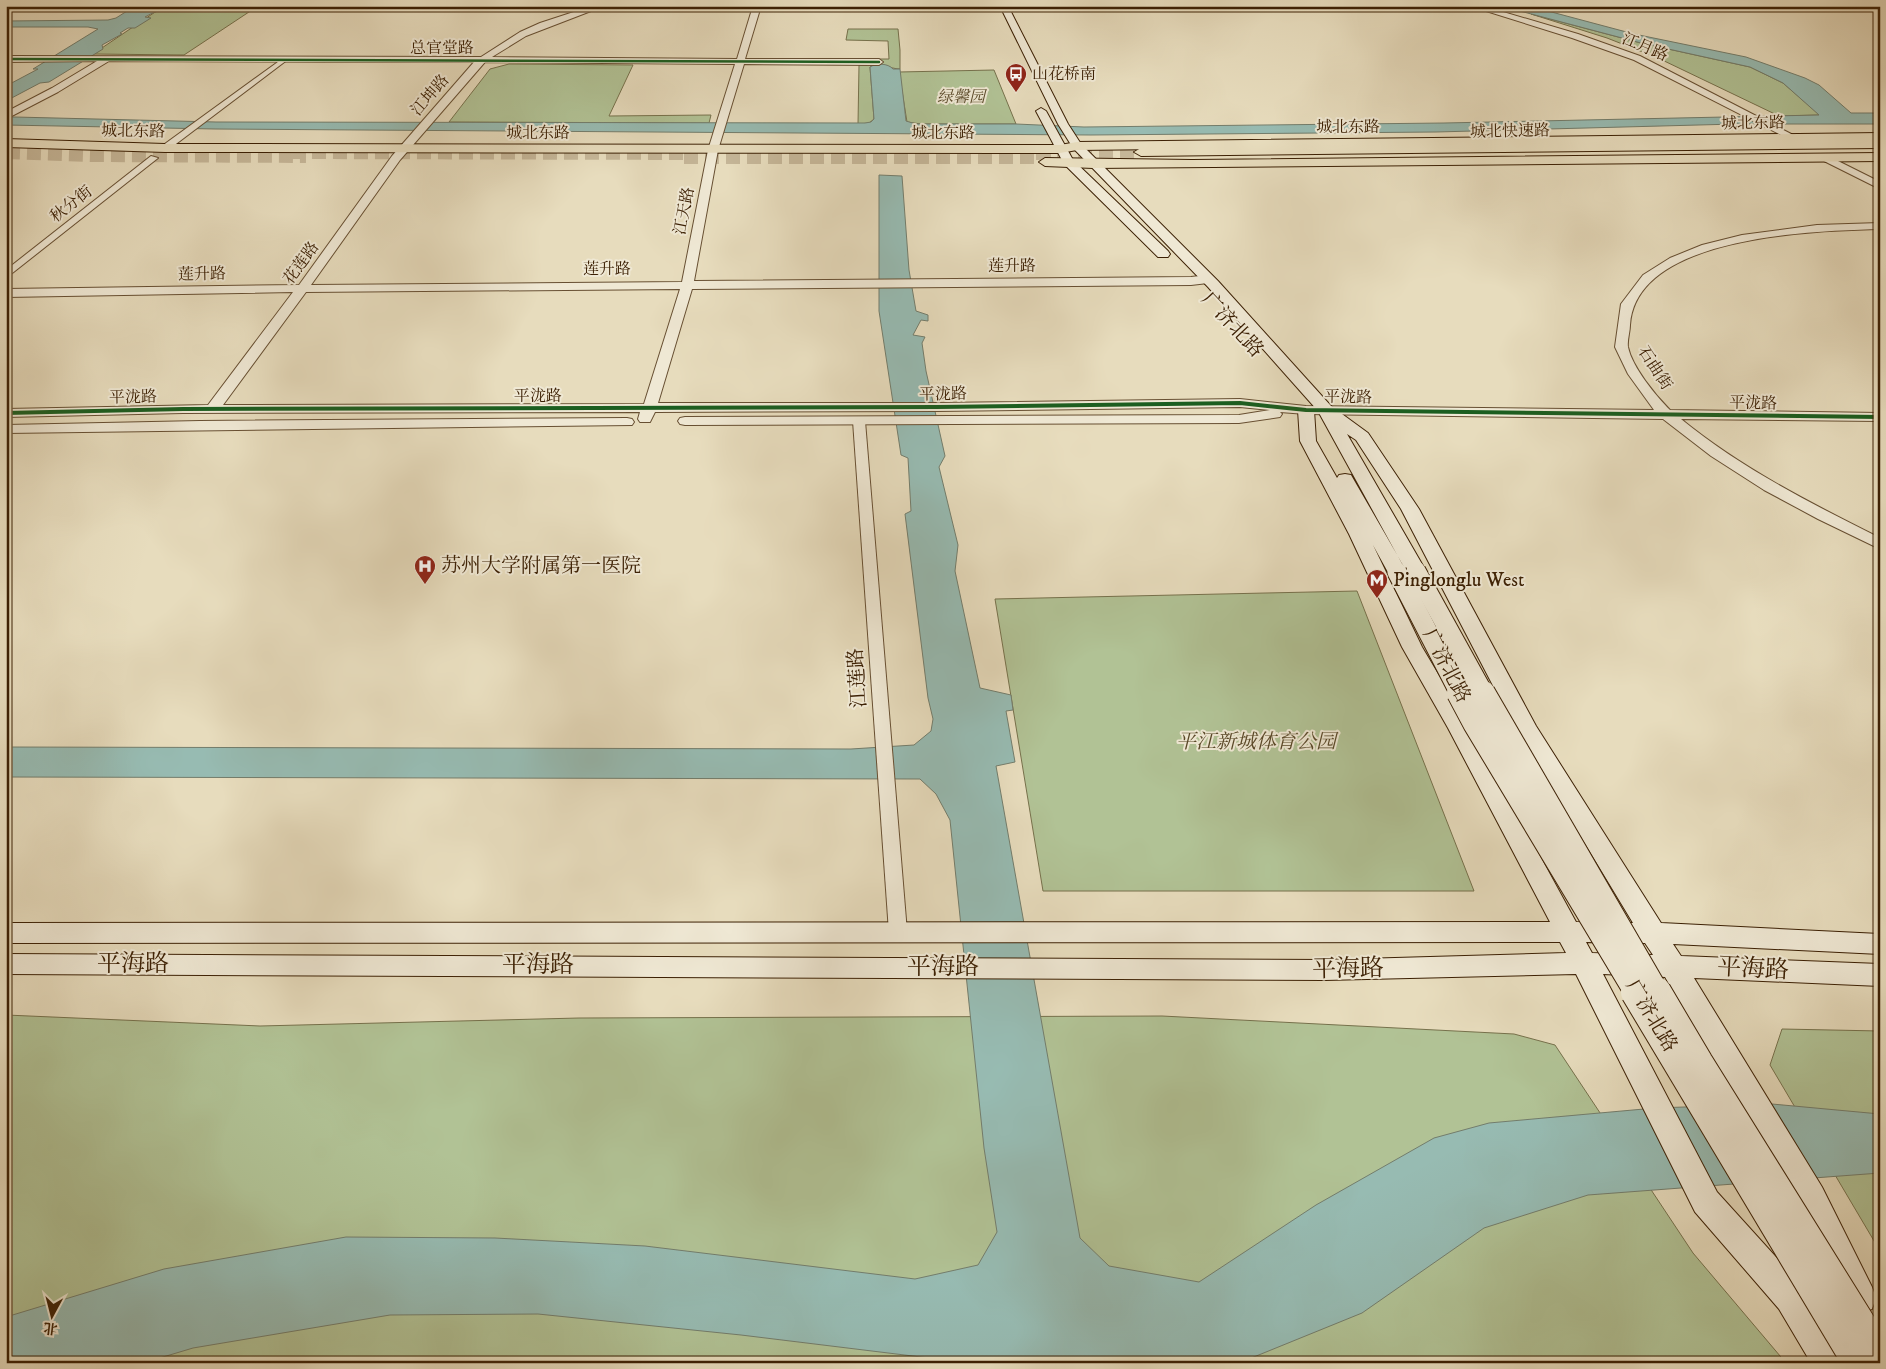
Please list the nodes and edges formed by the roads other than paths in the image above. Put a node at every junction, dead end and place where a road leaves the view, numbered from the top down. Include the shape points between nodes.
1 (600, 6) edge
2 (757, 6) edge
3 (994, 6) edge
4 (1004, 6) edge
5 (1474, 6) edge
6 (1515, 6) edge
7 (1538, 6) edge
8 (1700, 7) edge
9 (1880, 8) edge
10 (108, 58) junction
11 (6, 60) edge
12 (284, 60) junction
13 (482, 61) junction
14 (740, 62) junction
15 (879, 62) dead end
16 (1025, 72) dead end
17 (1036, 98) dead end
18 (7, 116) edge
19 (415, 136) joint
20 (1794, 138) junction
21 (1880, 138) edge
22 (1075, 142) junction
23 (1514, 142) junction
24 (6, 143) edge
25 (1057, 143) junction
26 (1880, 144) edge
27 (165, 148) junction
28 (713, 149) junction
29 (1759, 149) junction
30 (400, 153) junction
31 (1880, 154) edge
32 (6, 155) edge
33 (1141, 155) tunnel mouth
34 (154, 158) junction
35 (1826, 158) junction
36 (1532, 160) junction
37 (1068, 162) junction
38 (1093, 164) junction
39 (1880, 186) edge
40 (1880, 226) edge
41 (6, 275) edge
42 (1208, 279) junction
43 (1191, 281) junction
44 (687, 285) junction
45 (302, 289) junction
46 (6, 293) edge
47 (212, 409) junction
48 (1315, 410) junction
49 (6, 412) edge
50 (1666, 414) junction
51 (647, 415) junction
52 (1880, 417) edge
53 (859, 421) junction
54 (6, 429) edge
55 (1880, 544) edge
56 (1407, 571) junction
57 (898, 932) junction
58 (1568, 932) junction
59 (6, 933) edge
60 (1653, 933) junction
61 (1880, 944) edge
62 (1585, 963) junction
63 (6, 964) edge
64 (1671, 965) junction
65 (1880, 975) edge
66 (1880, 1328) edge
67 (1880, 1355) edge
68 (1830, 1363) edge
69 (1858, 1363) edge

1 - 13 street, 江坤路 via 523,34
2 - 14 street, 江天路
3 - 16 main road
4 - 22 main road, 广济北路
5 - 20 street, 江月路 via 1637,58
6 - 7 main road
7 - 8 main road
8 - 9 main road
10 - 11 street, 总官堂路
10 - 12 street, 总官堂路
10 - 18 street
12 - 13 street, 总官堂路
12 - 27 street
13 - 14 street, 总官堂路
13 - 19 street, 江坤路
14 - 15 street, 总官堂路
14 - 28 street, 江天路
17 - 25 main road, 广济北路
19 - 30 street, 花莲路
20 - 21 main road, 城北东路
20 - 23 main road, 城北东路
21 - 29 highway via 1794,141
22 - 23 main road, 城北东路
22 - 25 main road, 城北东路
22 - 38 main road, 广济北路
23 - 29 highway
24 - 27 main road, 城北东路
25 - 28 main road, 城北东路
25 - 37 main road, 广济北路
26 - 29 highway, 城北快速路
27 - 30 main road, 城北东路
28 - 30 main road, 城北东路
28 - 37 main road, 城北东路
28 - 44 street, 江天路
29 - 31 highway
29 - 33 highway, 城北快速路
29 - 36 highway via 1675,157
30 - 34 main road, 城北东路
30 - 45 street, 花莲路
31 - 35 main road, 城北东路
32 - 34 main road, 城北东路
34 - 41 street, 秋分街
35 - 36 main road, 城北东路
35 - 39 street
36 - 38 main road, 城北东路
37 - 38 main road, 城北东路
37 - 43 main road, 广济北路
38 - 42 main road, 广济北路
40 - 50 street, 石曲街 via 1798,230 1744,237 1670,262 1646,278 1628,302 1621,348 1646,390
42 - 43 street, 莲升路
42 - 48 main road, 广济北路
43 - 44 street, 莲升路
43 - 48 main road, 广济北路
44 - 45 street, 莲升路
44 - 51 street, 江天路
45 - 46 street, 莲升路
45 - 47 street, 花莲路
47 - 49 street, 平泷路
47 - 51 street, 平泷路
48 - 50 street, 平泷路
48 - 51 street, 平泷路 via 1240,403
48 - 53 street, 平泷路 via 1239,420
48 - 56 main road, 广济北路
48 - 58 main road via 1308,441 1358,534 1412,648 1459,728
48 - 60 main road via 1362,437 1392,480 1525,726
50 - 52 street, 平泷路
50 - 55 street, 石曲街 via 1732,464 1794,501
51 - 53 street, 平泷路
51 - 54 street, 平泷路
53 - 57 street, 江莲路
56 - 67 main road, 广济北路, bridge via 1698,1063
56 - 69 main road, 广济北路, bridge via 1475,723
57 - 58 main road, 平海路
57 - 59 main road, 平海路
58 - 60 main road, 平海路
58 - 62 main road
60 - 61 main road, 平海路
60 - 64 main road
62 - 63 main road, 平海路 via 1325,970
62 - 64 main road, 平海路
62 - 68 main road via 1706,1202 1791,1298
64 - 65 main road, 平海路
64 - 66 main road via 1811,1197 1853,1287

